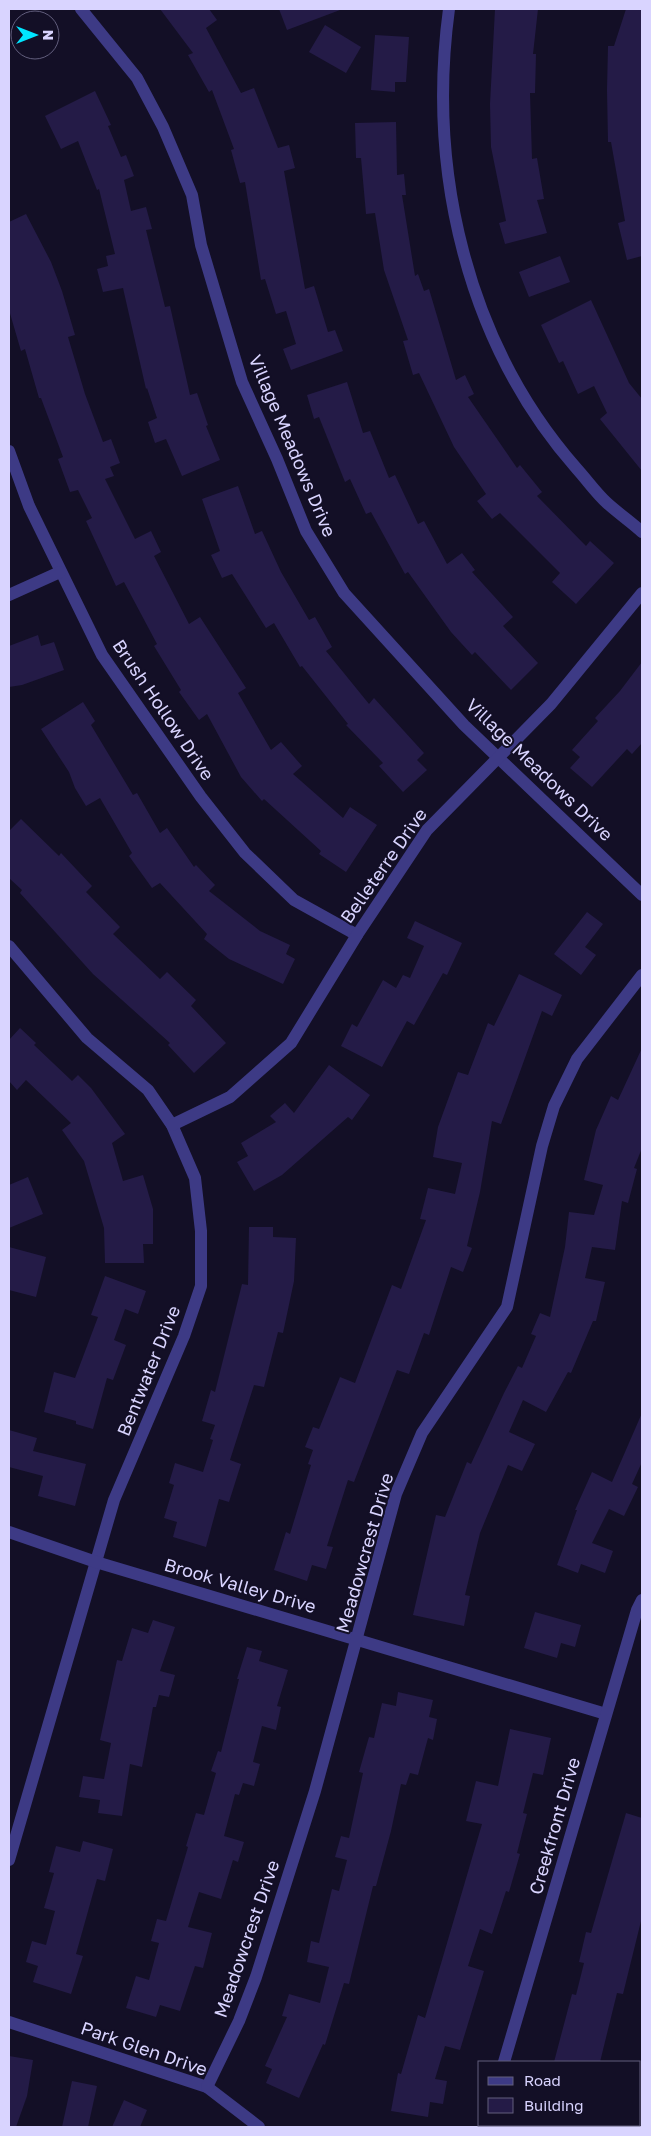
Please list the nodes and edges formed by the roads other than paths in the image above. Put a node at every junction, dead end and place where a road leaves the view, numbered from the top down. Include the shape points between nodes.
1 (80, 9) edge
2 (449, 9) edge
3 (9, 451) edge
4 (642, 532) edge
5 (60, 572) junction
6 (642, 593) edge
7 (9, 595) edge
8 (498, 756) junction
9 (642, 895) edge
10 (357, 935) junction
11 (9, 946) edge
12 (642, 975) edge
13 (172, 1125) junction
14 (9, 1532) edge
15 (96, 1562) junction
16 (642, 1600) edge
17 (358, 1639) junction
18 (606, 1714) junction
19 (9, 1860) edge
20 (9, 2022) edge
21 (504, 2061) edge
22 (207, 2087) junction
23 (259, 2127) edge

1 - 8 street, Village Meadows Drive via 137,78 170,144 192,195 201,245 242,382 306,531 344,594 464,725
2 - 4 street via 443,51 446,168 458,235 481,309 513,382 557,446 606,503
3 - 5 street, Brush Hollow Drive via 29,506
5 - 7 street
5 - 10 street, Brush Hollow Drive via 102,655 244,853 294,900
6 - 8 street, Belleterre Drive via 551,704
8 - 9 street, Village Meadows Drive
8 - 10 street, Belleterre Drive via 427,830
10 - 13 street, Belleterre Drive via 291,1043 230,1097
11 - 13 street, Bentwater Drive via 88,1038 148,1090
12 - 17 street, Meadowcrest Drive via 577,1059 554,1106 542,1146 507,1307 422,1433 396,1494
13 - 15 street, Bentwater Drive via 195,1178 201,1231 201,1286 184,1336 114,1500
14 - 15 street, Brook Valley Drive
15 - 17 street, Brook Valley Drive
15 - 19 street, Bentwater Drive
16 - 18 street, Creekfront Drive
17 - 18 street, Brook Valley Drive
17 - 22 street, Meadowcrest Drive via 315,1791 256,1977
18 - 21 street, Creekfront Drive
20 - 22 street, Park Glen Drive
22 - 23 street, Park Glen Drive

